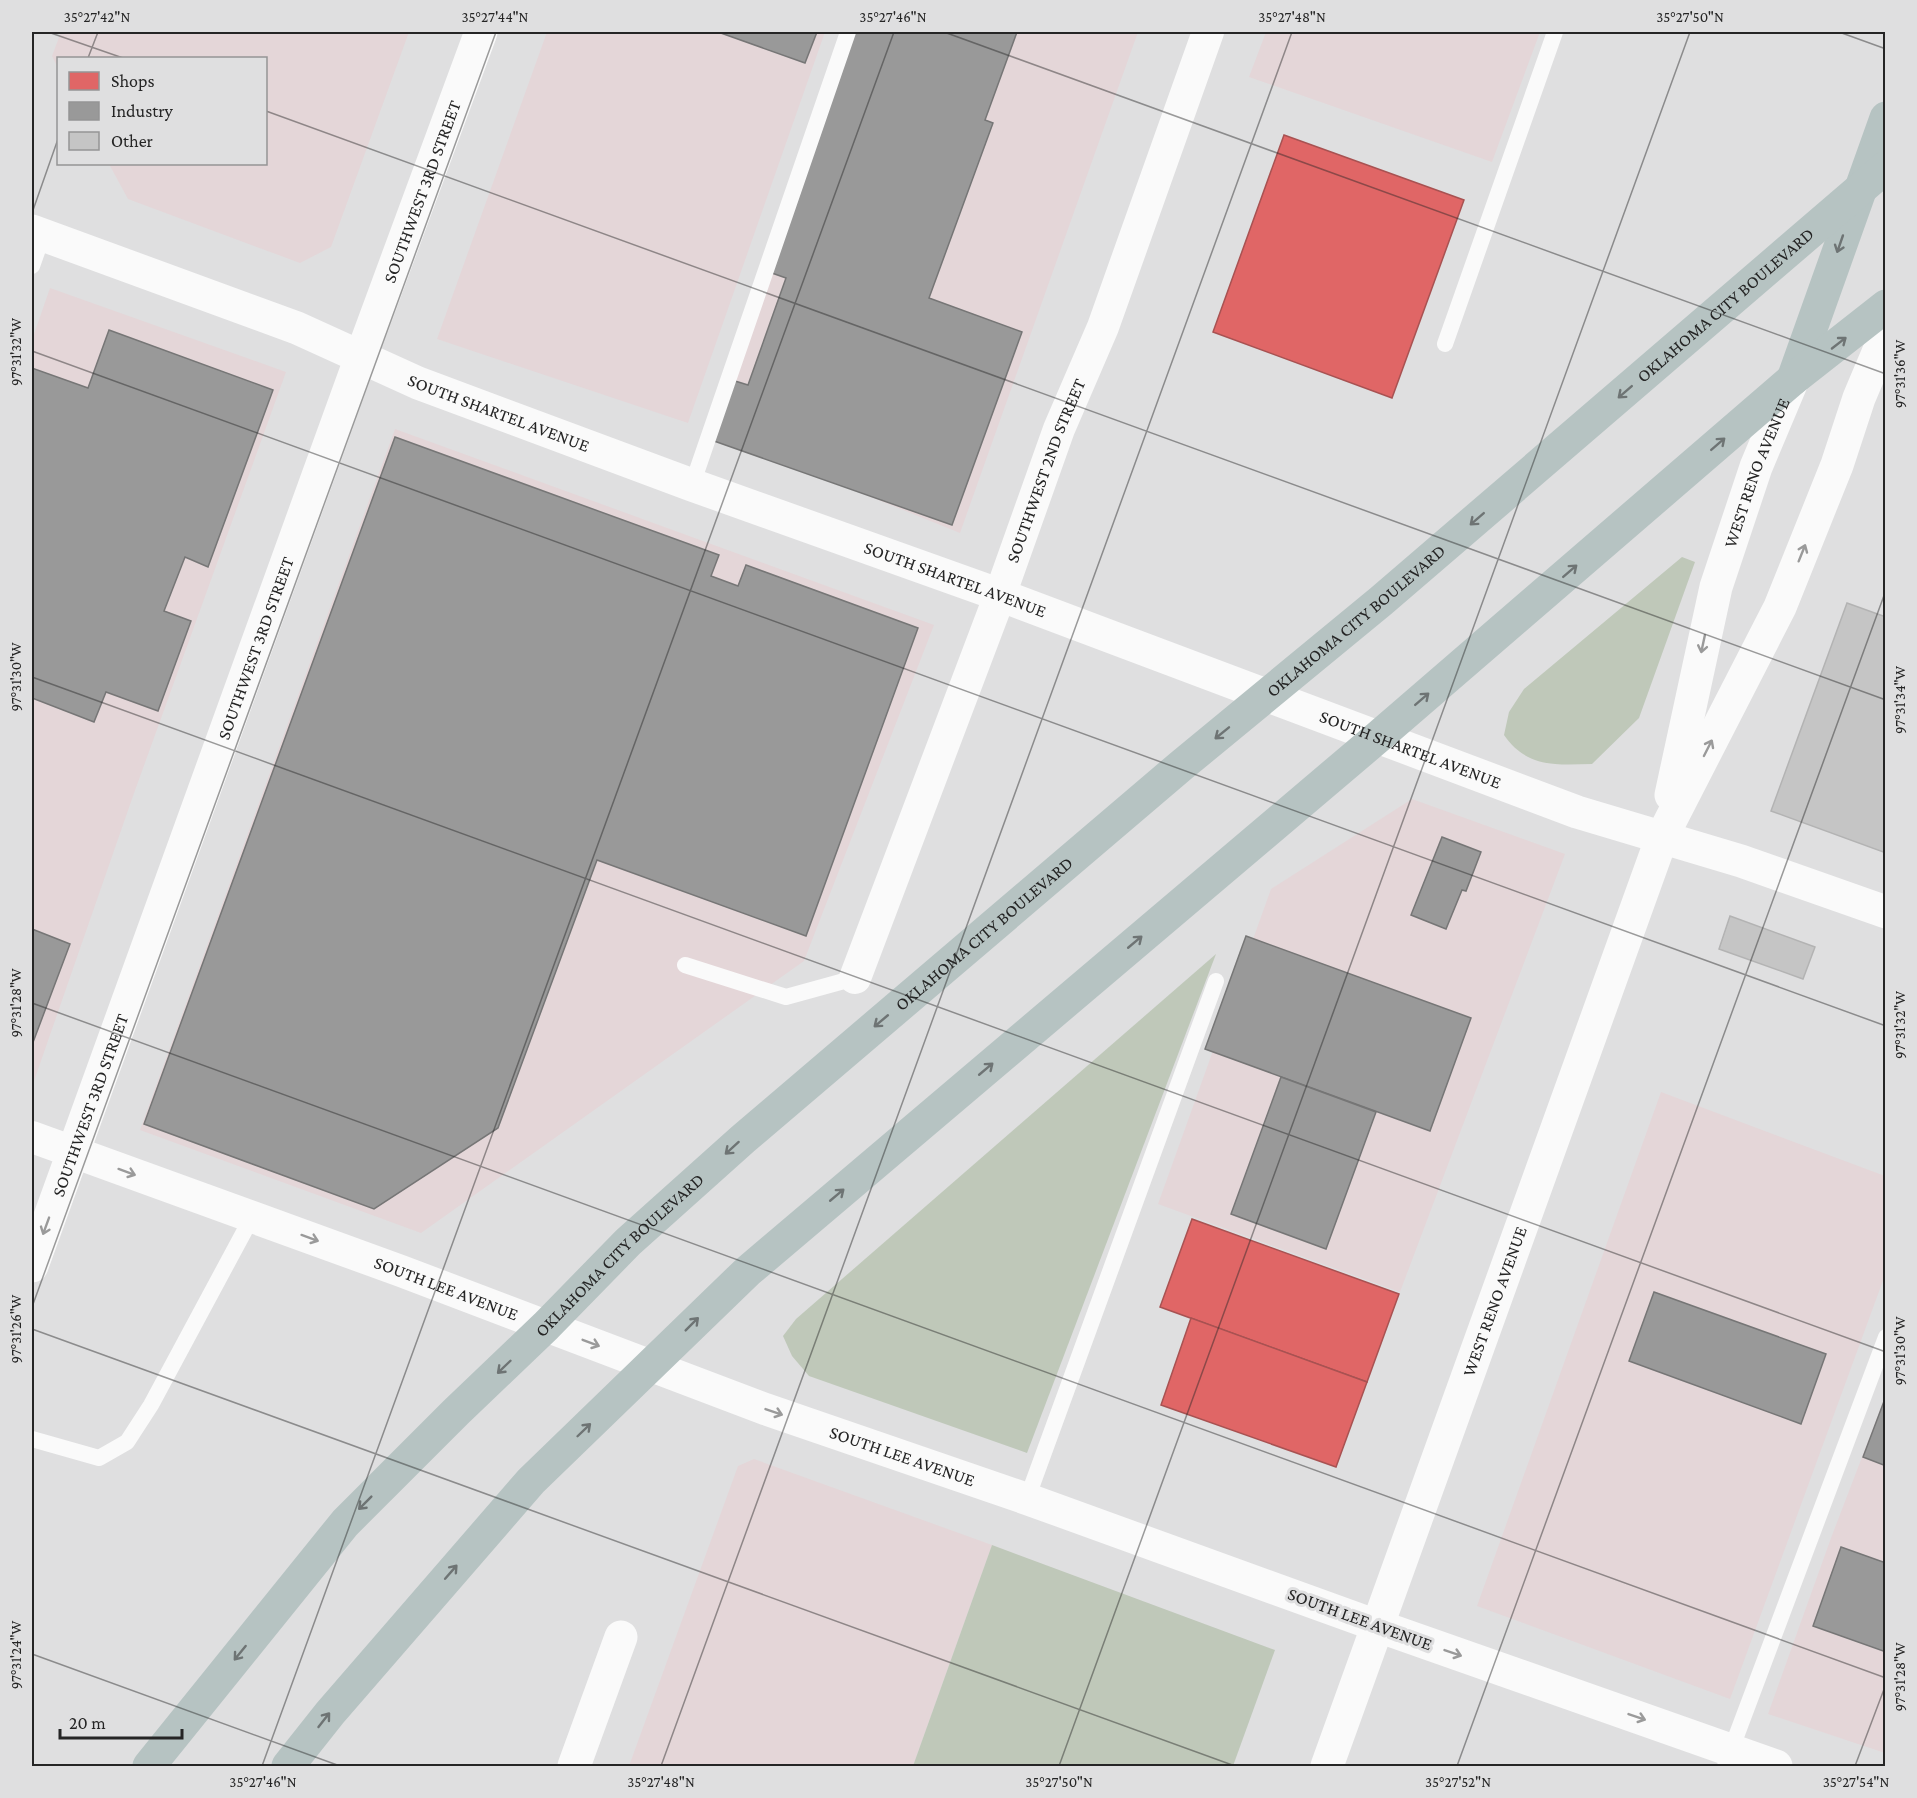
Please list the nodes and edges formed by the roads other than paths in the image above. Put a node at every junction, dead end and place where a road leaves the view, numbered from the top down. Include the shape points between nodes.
1 (481, 32) edge
2 (848, 32) edge
3 (1208, 32) edge
4 (1555, 32) edge
5 (1886, 118) edge
6 (1886, 167) edge
7 (1860, 189) junction
8 (37, 233) edge
9 (32, 266) edge
10 (1886, 306) edge
11 (1886, 334) edge
12 (1446, 344) dead end
13 (361, 357) junction
14 (1793, 379) junction
15 (692, 485) junction
16 (1000, 595) junction
17 (1267, 696) junction
18 (1378, 737) junction
19 (1662, 837) junction
20 (1886, 912) edge
21 (685, 965) dead end
22 (855, 978) joint
23 (1216, 981) dead end
24 (32, 1137) edge
25 (72, 1152) junction
26 (252, 1217) junction
27 (32, 1266) edge
28 (546, 1326) junction
29 (1886, 1337) edge
30 (650, 1365) junction
31 (32, 1439) edge
32 (1027, 1499) junction
33 (1378, 1626) junction
34 (621, 1637) dead end
35 (1728, 1758) edge
36 (149, 1767) edge
37 (288, 1767) edge
38 (574, 1767) edge
39 (1327, 1767) edge
40 (1776, 1767) edge

1 - 13 street, SOUTHWEST 3RD STREET
2 - 15 lane
3 - 16 street, SOUTHWEST 2ND STREET via 1103,327 1059,429
4 - 12 lane
5 - 7 main road, WEST RENO AVENUE
6 - 7 main road, OKLAHOMA CITY BOULEVARD
7 -> 14 main road, WEST RENO AVENUE
7 -> 17 main road, OKLAHOMA CITY BOULEVARD
8 - 9 lane
8 - 13 street, SOUTH SHARTEL AVENUE via 297,328
14 -> 10 main road
19 -> 11 street, WEST RENO AVENUE via 1780,607
13 - 15 street, SOUTH SHARTEL AVENUE via 418,383
13 - 25 street, SOUTHWEST 3RD STREET
18 -> 14 main road
14 -> 19 street, WEST RENO AVENUE via 1756,467 1716,587
15 - 16 street, SOUTH SHARTEL AVENUE
16 - 17 street, SOUTH SHARTEL AVENUE
16 - 22 street, SOUTHWEST 2ND STREET
17 - 18 street, SOUTH SHARTEL AVENUE
17 -> 28 main road, OKLAHOMA CITY BOULEVARD via 743,1139 628,1242
18 - 19 street, SOUTH SHARTEL AVENUE via 1577,812
30 -> 18 main road via 748,1271
19 - 20 street, SOUTH SHARTEL AVENUE
19 - 33 street, WEST RENO AVENUE
21 - 22 lane via 786,997
23 - 32 lane
24 - 25 street, SOUTH LEE AVENUE
25 -> 26 street, SOUTH LEE AVENUE
25 -> 27 street, SOUTHWEST 3RD STREET
26 -> 28 street, SOUTH LEE AVENUE
26 - 31 lane via 156,1396 127,1442 99,1458
28 -> 30 street, SOUTH LEE AVENUE
28 -> 36 main road, OKLAHOMA CITY BOULEVARD via 345,1523
29 - 35 lane
30 -> 32 street, SOUTH LEE AVENUE
37 -> 30 main road via 531,1481
32 - 33 street, SOUTH LEE AVENUE
33 -> 35 street, SOUTH LEE AVENUE
33 - 39 street, WEST RENO AVENUE
34 - 38 street
35 - 40 street, SOUTH LEE AVENUE

